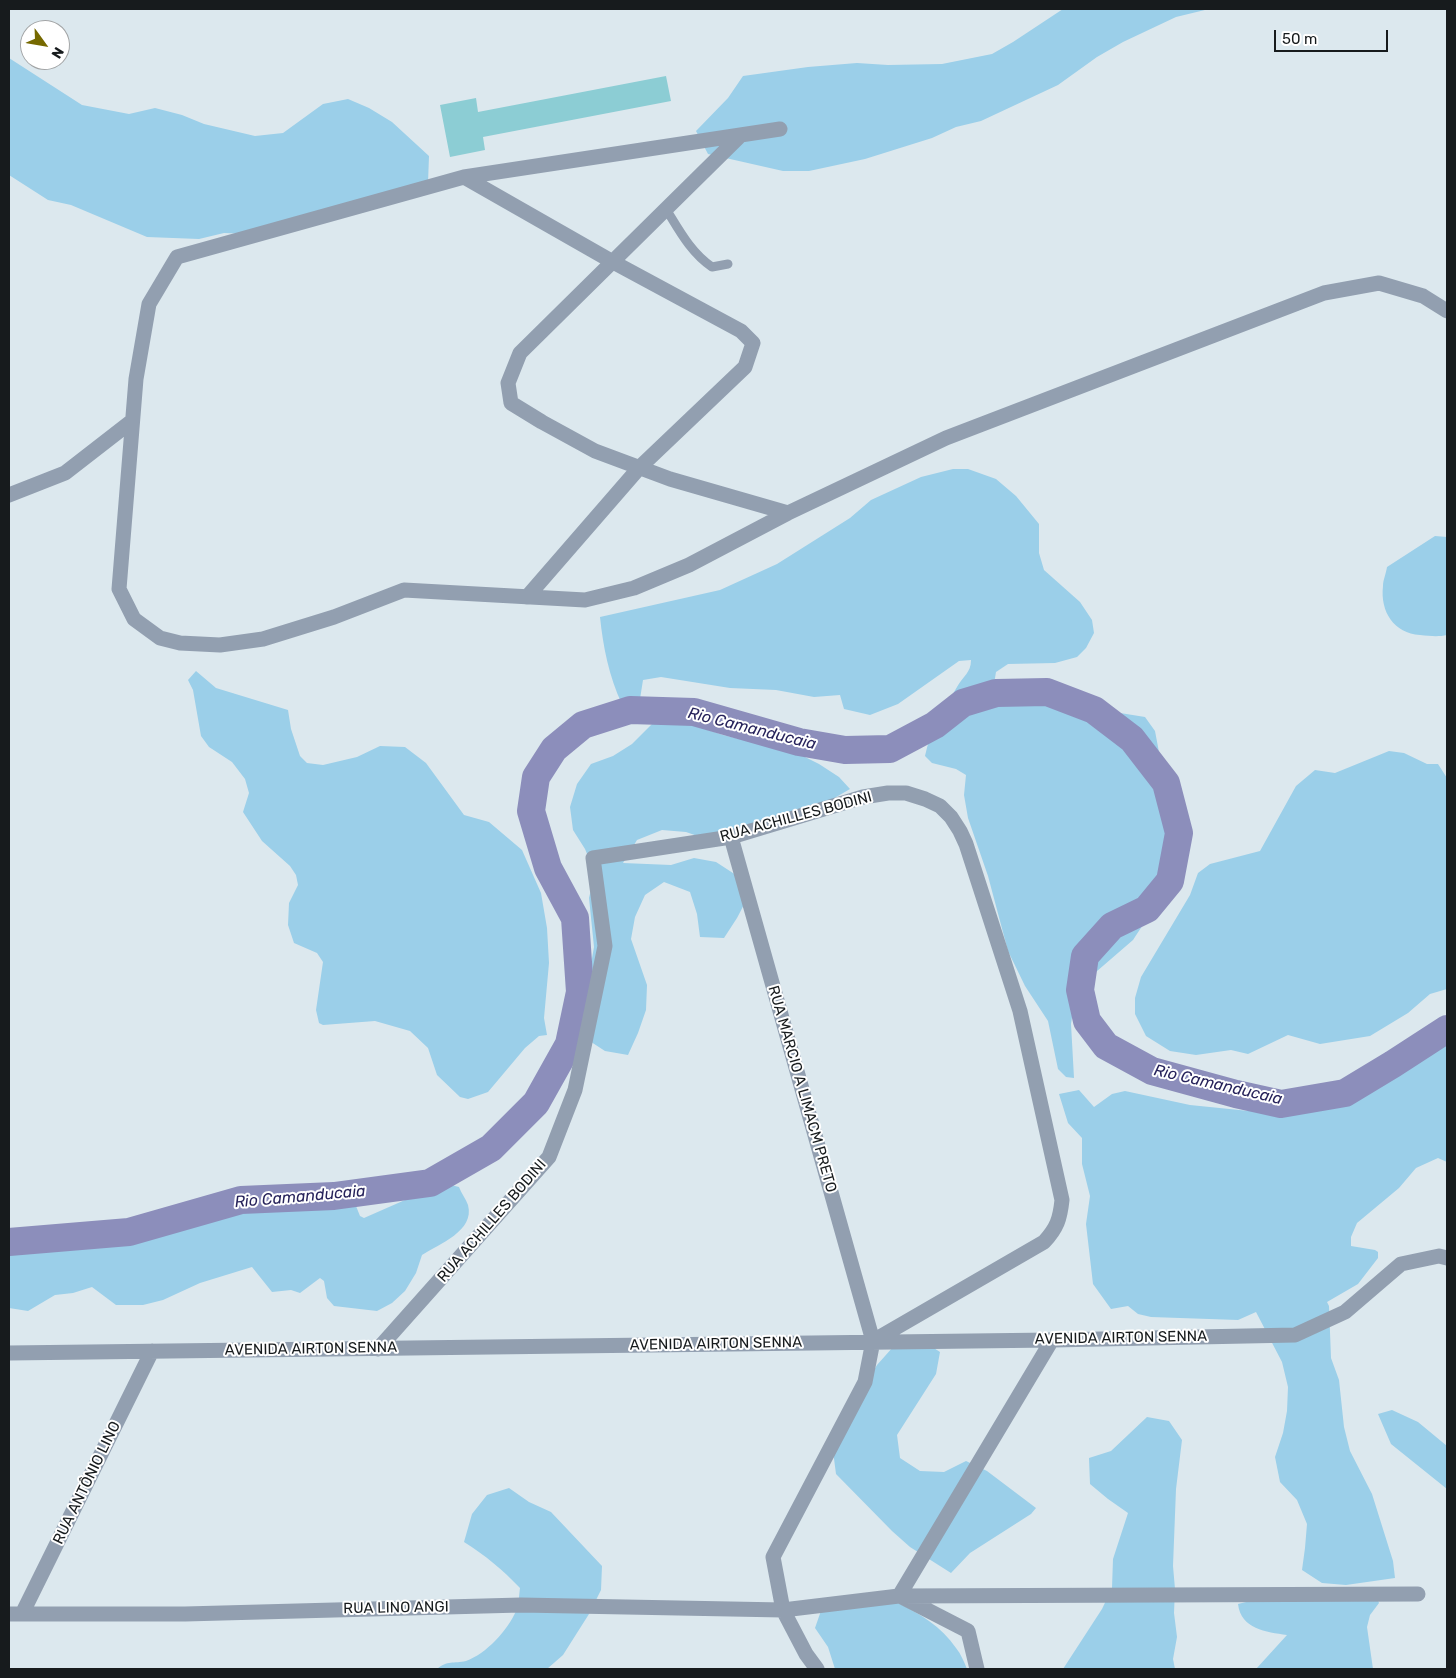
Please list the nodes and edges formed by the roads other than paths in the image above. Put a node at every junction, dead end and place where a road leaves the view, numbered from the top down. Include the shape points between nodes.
1 (780, 129) dead end
2 (741, 135) junction
3 (464, 177) junction
4 (666, 209) junction
5 (613, 262) junction
6 (728, 264) dead end
7 (1447, 311) edge
8 (132, 421) junction
9 (639, 468) junction
10 (9, 495) edge
11 (788, 513) junction
12 (527, 597) junction
13 (731, 837) junction
14 (1447, 1258) edge
15 (1052, 1340) junction
16 (874, 1341) junction
17 (378, 1349) junction
18 (152, 1351) junction
19 (9, 1353) edge
20 (1418, 1594) dead end
21 (899, 1596) junction
22 (783, 1610) junction
23 (15, 1614) edge
24 (817, 1669) edge
25 (977, 1669) edge

1 - 2 street
2 - 3 street
2 - 4 street
3 - 5 street
3 - 8 street via 177,257 149,304
4 - 5 street
4 - 6 lane via 703,261 712,267
5 - 9 street via 520,353 508,383 510,403 595,451
5 - 9 street via 741,331 753,342 745,367
7 - 11 street via 1423,296 1379,283 1324,293 946,438
8 - 10 street via 65,473
8 - 12 street via 119,589 134,619 160,638 180,644 220,645 264,639 404,590
9 - 11 street
9 - 12 street
11 - 12 street via 689,566 634,588 585,600
13 - 16 street, RUA MARCIO A LIMACM PRETO
13 - 16 street, RUA ACHILLES BODINI via 863,797 888,793 906,793 940,806 960,830 966,844 1020,1011 1062,1200 1057,1225 1044,1242
13 - 17 street, RUA ACHILLES BODINI via 593,858 605,946 575,1090 549,1157
14 - 15 street, AVENIDA AIRTON SENNA via 1439,1256 1401,1264 1345,1312 1294,1335
15 - 16 street, AVENIDA AIRTON SENNA
15 - 21 street
16 - 17 street, AVENIDA AIRTON SENNA
16 - 22 street via 865,1382 772,1557
17 - 18 street, AVENIDA AIRTON SENNA
18 - 19 street, AVENIDA AIRTON SENNA
18 - 23 street, RUA ANTÔNIO LINO
20 - 21 street, RUA LINO ANGI
21 - 22 street, RUA LINO ANGI
21 - 25 street via 968,1631
22 - 23 street, RUA LINO ANGI via 521,1606 185,1614
22 - 24 street

